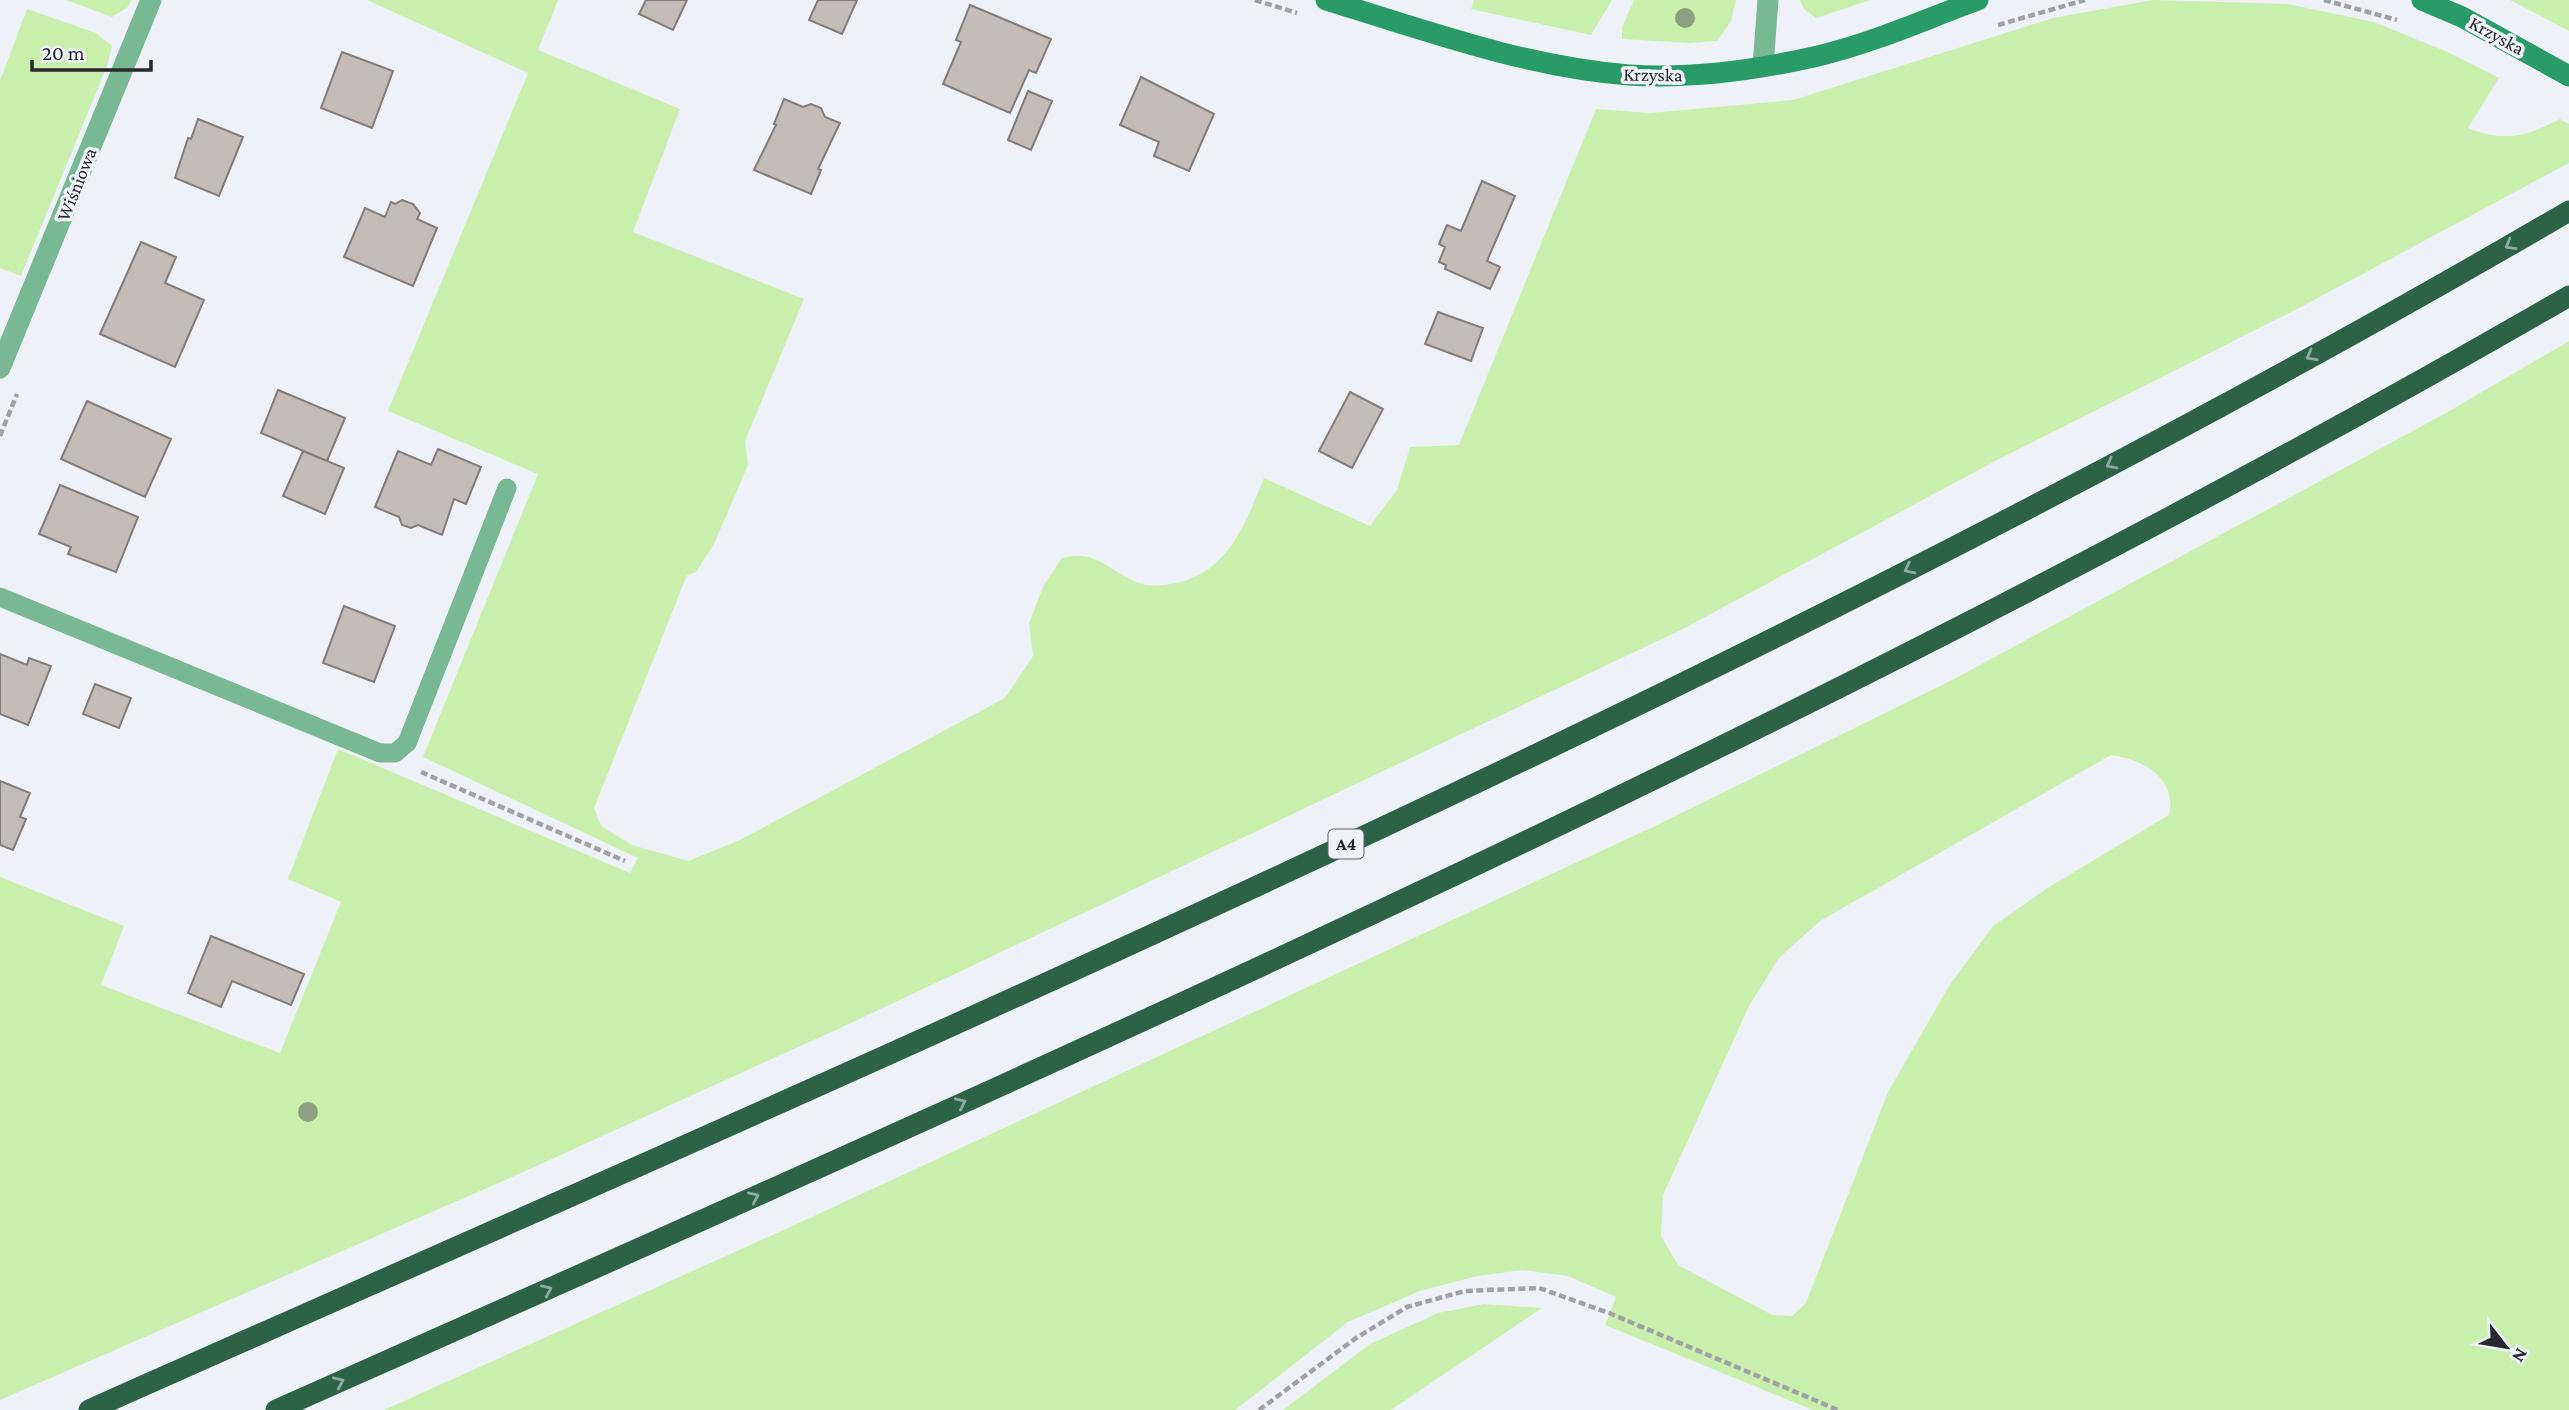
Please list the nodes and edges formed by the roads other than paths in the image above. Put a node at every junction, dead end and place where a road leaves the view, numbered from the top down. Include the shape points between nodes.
1 (151, 0) edge
2 (1326, 0) edge
3 (1769, 0) edge
4 (1978, 0) edge
5 (2422, 0) edge
6 (1763, 66) junction
7 (2569, 76) edge
8 (2569, 211) edge
9 (2569, 296) edge
10 (0, 368) edge
11 (508, 488) dead end
12 (0, 597) edge
13 (89, 1410) edge
14 (276, 1410) edge

1 - 10 street, Wiśniowa
2 - 6 street, Krzyska via 1525,59 1586,69 1681,76
3 - 6 street
4 - 6 street, Krzyska via 1820,56
5 - 7 street, Krzyska
8 -> 13 highway, A4 via 2096,473 1625,710 1319,857
14 -> 9 highway via 1027,1073 1686,763 2127,541
11 - 12 lane via 407,743 395,753 380,753

